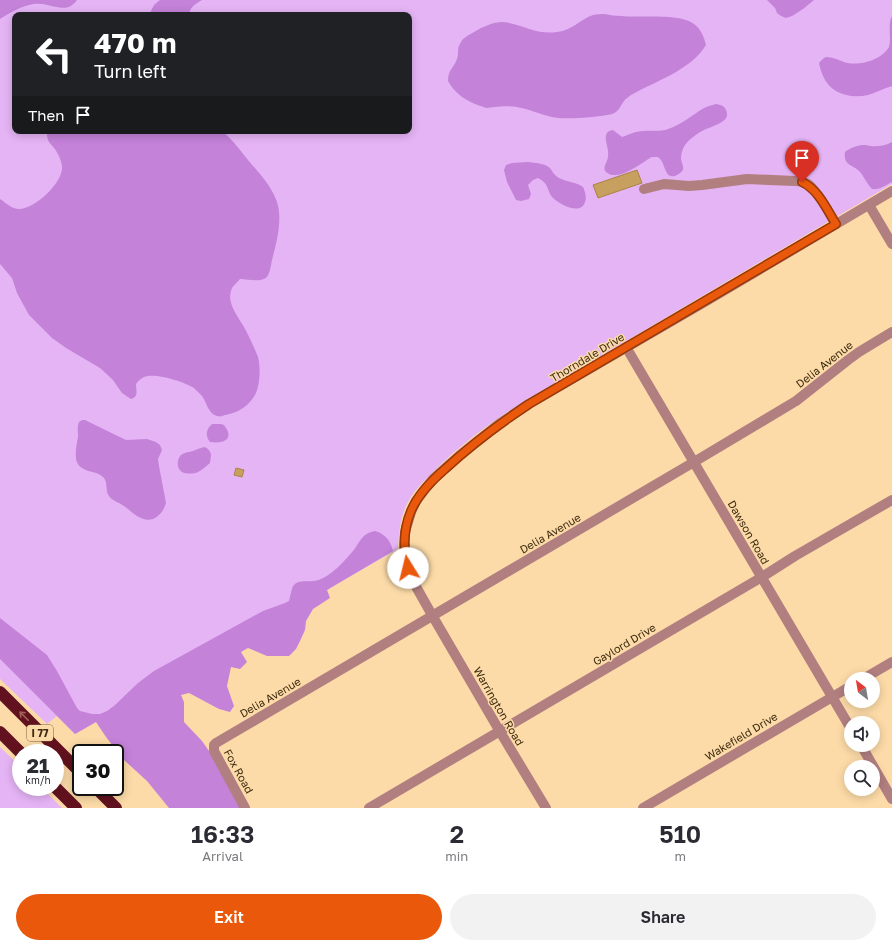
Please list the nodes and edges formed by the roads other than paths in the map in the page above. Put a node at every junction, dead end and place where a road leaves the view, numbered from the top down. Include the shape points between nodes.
1 (644, 189) dead end
2 (892, 191) edge
3 (869, 205) junction
4 (836, 224) junction
5 (892, 244) edge
6 (892, 332) edge
7 (626, 347) junction
8 (694, 462) junction
9 (892, 500) edge
10 (762, 577) junction
11 (432, 615) junction
12 (892, 662) edge
13 (875, 672) edge
14 (844, 690) edge
15 (0, 692) edge
16 (832, 696) junction
17 (844, 717) edge
18 (499, 730) junction
19 (0, 732) edge
20 (12, 744) edge
21 (214, 745) joint
22 (865, 752) edge
23 (72, 764) edge
24 (64, 796) edge
25 (104, 796) edge
26 (892, 799) edge
27 (76, 808) edge
28 (116, 808) edge
29 (245, 808) edge
30 (369, 808) edge
31 (546, 808) edge
32 (643, 808) edge

1 - 4 street via 664,184 695,186 747,179 802,182 816,193
2 - 3 street, Thorndale Drive
3 - 4 street, Thorndale Drive
3 - 5 street
4 - 7 street, Thorndale Drive
6 - 8 street, Delia Avenue via 859,352 796,401
7 - 8 street, Dawson Road
7 - 11 street, Thorndale Drive via 499,424 454,460 416,501 405,532 404,546 410,576
8 - 10 street, Dawson Road
8 - 11 street, Delia Avenue
9 - 10 street, Gaylord Drive
10 - 16 street, Dawson Road
10 - 18 street, Gaylord Drive
11 - 18 street, Warrington Road
11 - 21 street, Delia Avenue
12 - 13 street
14 - 16 street, Wakefield Drive
23 -> 15 highway, I 77
16 - 17 street, Dawson Road
16 - 32 street, Wakefield Drive
18 - 30 street, Gaylord Drive
18 - 31 street, Warrington Road
19 - 20 highway, I 77
21 - 29 street, Fox Road via 214,751
22 - 26 street
24 - 27 highway
25 - 28 highway

